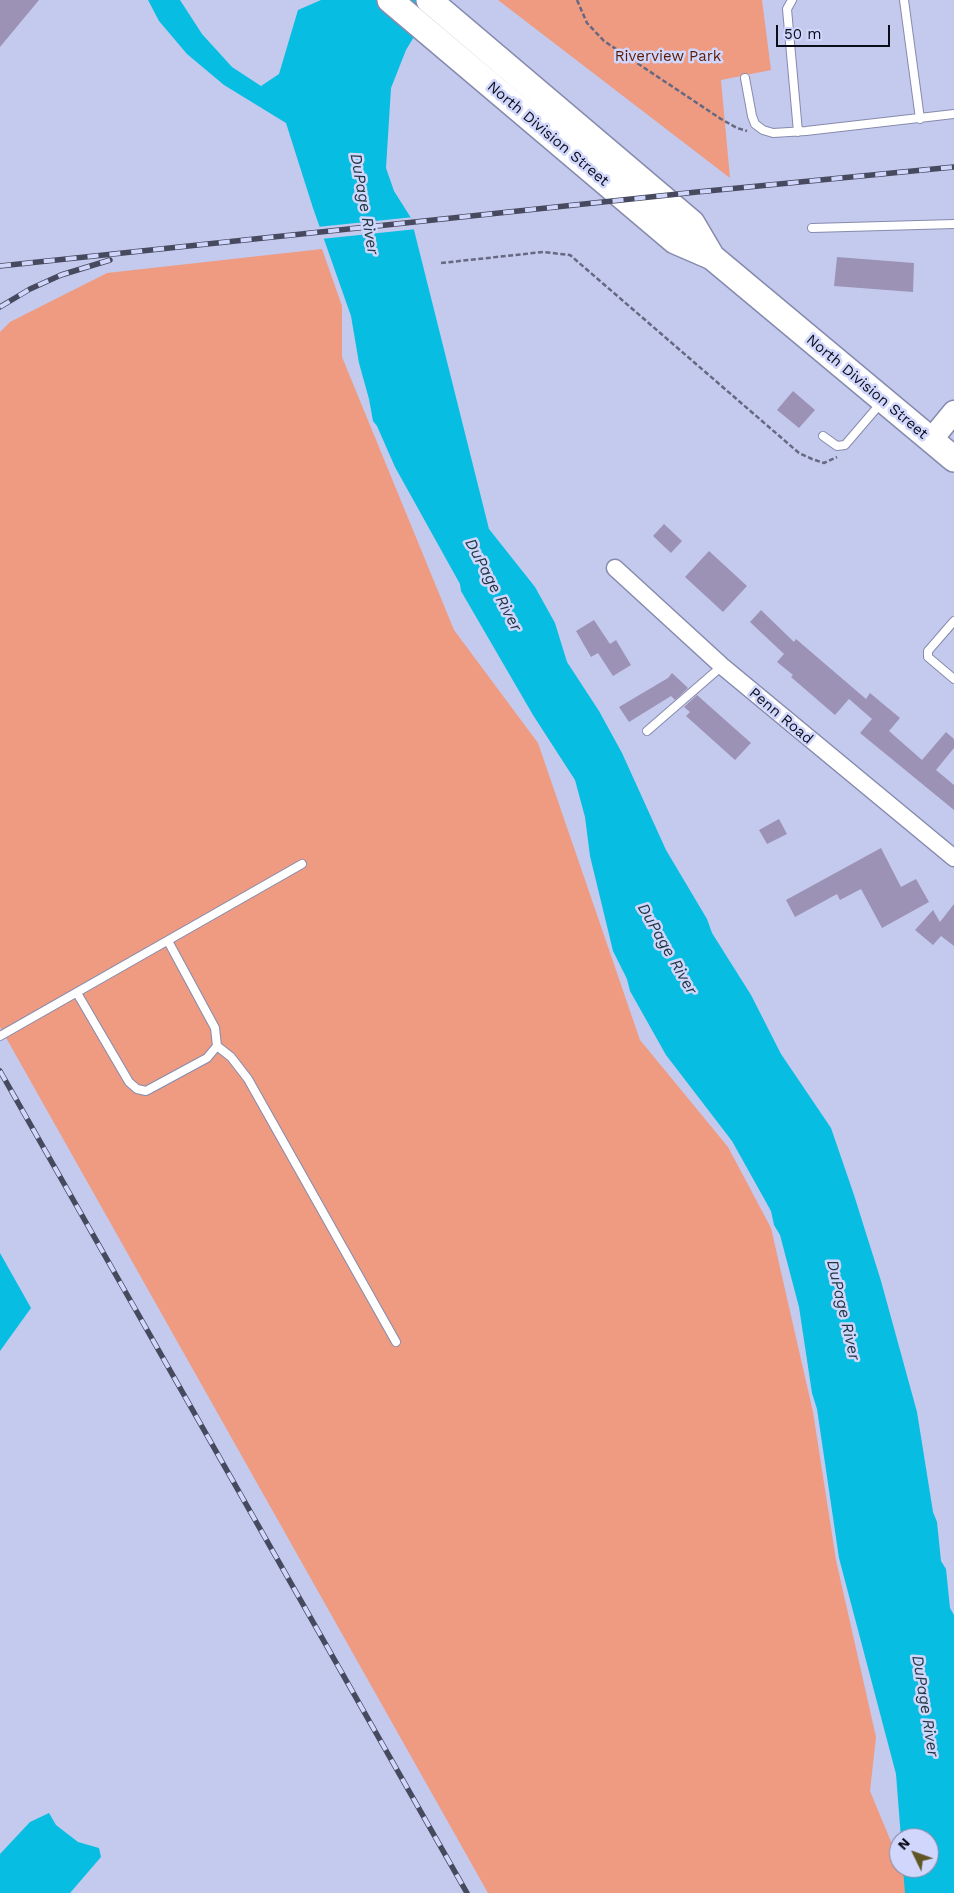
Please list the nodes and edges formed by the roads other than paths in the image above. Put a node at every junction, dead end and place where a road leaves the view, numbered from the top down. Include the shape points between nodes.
1 (390, 0) edge
2 (429, 0) edge
3 (792, 0) edge
4 (904, 0) edge
5 (745, 78) dead end
6 (954, 114) edge
7 (920, 119) junction
8 (798, 132) junction
9 (954, 224) edge
10 (812, 228) dead end
11 (712, 257) junction
12 (883, 400) junction
13 (954, 412) edge
14 (823, 436) dead end
15 (931, 440) junction
16 (954, 460) edge
17 (614, 568) dead end
18 (954, 621) edge
19 (722, 666) junction
20 (954, 680) edge
21 (648, 730) dead end
22 (954, 858) edge
23 (302, 864) dead end
24 (168, 941) junction
25 (77, 993) junction
26 (0, 1036) edge
27 (217, 1046) junction
28 (396, 1342) dead end

1 - 11 main road, North Division Street via 675,241
2 - 11 main road, North Division Street via 692,223
3 - 8 lane via 787,9
4 - 7 lane
5 - 8 lane via 755,124 773,133
6 - 7 lane
7 - 8 lane
9 - 10 lane
11 - 12 main road, North Division Street
12 - 14 lane via 844,445 837,446
12 - 15 main road, North Division Street
13 - 15 main road
15 - 16 main road, North Division Street
17 - 19 street, Penn Road
18 - 20 lane via 928,651 928,657
19 - 21 lane
19 - 22 street, Penn Road
23 - 24 lane
24 - 25 lane
24 - 27 lane via 215,1028
25 - 26 lane
25 - 27 lane via 129,1082 137,1089 146,1092 208,1058
27 - 28 lane via 231,1057 248,1079

